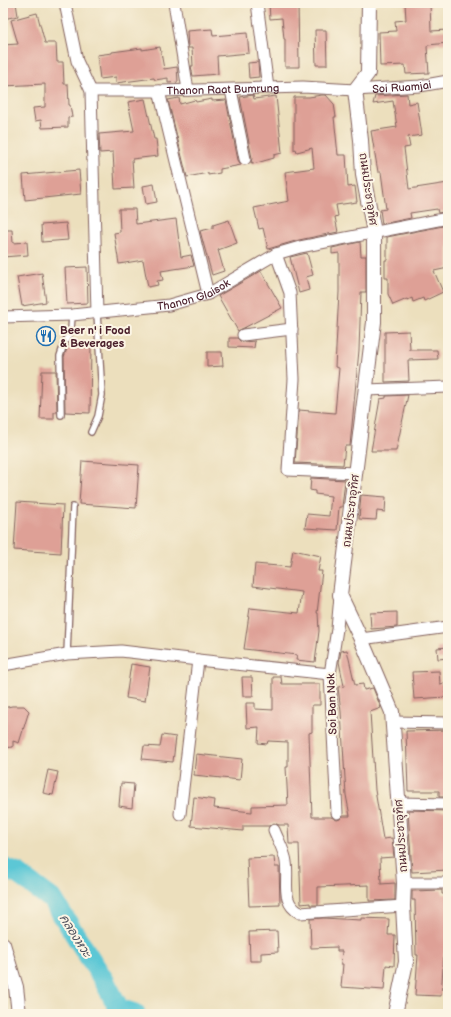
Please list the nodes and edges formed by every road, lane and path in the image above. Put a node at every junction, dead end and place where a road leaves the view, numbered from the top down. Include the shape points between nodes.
1 (65, 3) edge
2 (174, 3) edge
3 (257, 3) edge
4 (369, 3) edge
5 (448, 81) edge
6 (268, 88) junction
7 (188, 90) junction
8 (231, 90) junction
9 (355, 90) junction
10 (91, 91) junction
11 (159, 91) junction
12 (245, 160) dead end
13 (448, 218) edge
14 (374, 232) junction
15 (276, 254) junction
16 (208, 294) junction
17 (97, 313) junction
18 (72, 316) junction
19 (3, 317) edge
20 (292, 329) junction
21 (243, 335) dead end
22 (448, 387) edge
23 (366, 390) junction
24 (61, 415) dead end
25 (91, 432) dead end
26 (355, 473) junction
27 (73, 507) dead end
28 (340, 595) junction
29 (448, 627) edge
30 (361, 639) junction
31 (67, 654) junction
32 (198, 660) junction
33 (3, 666) edge
34 (330, 674) junction
35 (393, 722) junction
36 (448, 723) edge
37 (400, 803) junction
38 (448, 804) edge
39 (337, 813) dead end
40 (180, 814) dead end
41 (274, 830) dead end
42 (404, 883) junction
43 (448, 883) edge
44 (403, 906) junction
45 (3, 944) edge
46 (19, 1014) edge
47 (395, 1014) edge

1 - 10 street via 77,61
2 - 7 street
3 - 6 street
4 - 9 street via 368,73
5 - 9 street, Soi Ruamjai via 420,86
6 - 8 street, Thanon Raat Bumrung
6 - 9 street, Thanon Raat Bumrung
7 - 8 street, Thanon Raat Bumrung
7 - 11 street, Thanon Raat Bumrung
8 - 12 street
9 - 14 street, ถนนประชาอุทิศ via 364,175
10 - 11 street, Thanon Raat Bumrung
10 - 17 street
11 - 16 street
13 - 14 street, Thanon Glaisok
14 - 15 street, Thanon Glaisok
14 - 23 street, ถนนประชาอุทิศ via 374,322
15 - 16 street, Thanon Glaisok
15 - 20 street via 290,293
16 - 17 street, Thanon Glaisok via 169,305
17 - 18 street, Thanon Glaisok
17 - 25 lane via 102,395 98,416
18 - 19 street, Thanon Glaisok
18 - 24 lane via 71,330 60,356
20 - 21 street
20 - 26 street via 294,379 288,470
22 - 23 street
23 - 26 street, ถนนประชาอุทิศ
26 - 28 street, ถนนประชาอุทิศ
27 - 31 lane
28 - 30 street, ถนนประชาอุทิศ
28 - 34 street, Soi Ban Nok via 338,629
29 - 30 street
30 - 35 street, ถนนประชาอุทิศ via 392,712
31 - 32 street via 121,651
31 - 33 street
32 - 34 street
32 - 40 street
34 - 39 street, Soi Ban Nok
35 - 36 street
35 - 37 street, ถนนประชาอุทิศ
37 - 38 street
37 - 42 street, ถนนประชาอุทิศ
41 - 44 street via 286,861 288,901 293,909 300,913
42 - 43 street
42 - 44 street, ถนนประชาอุทิศ
44 - 47 street, ถนนประชาอุทิศ via 406,962
45 - 46 street via 16,988

